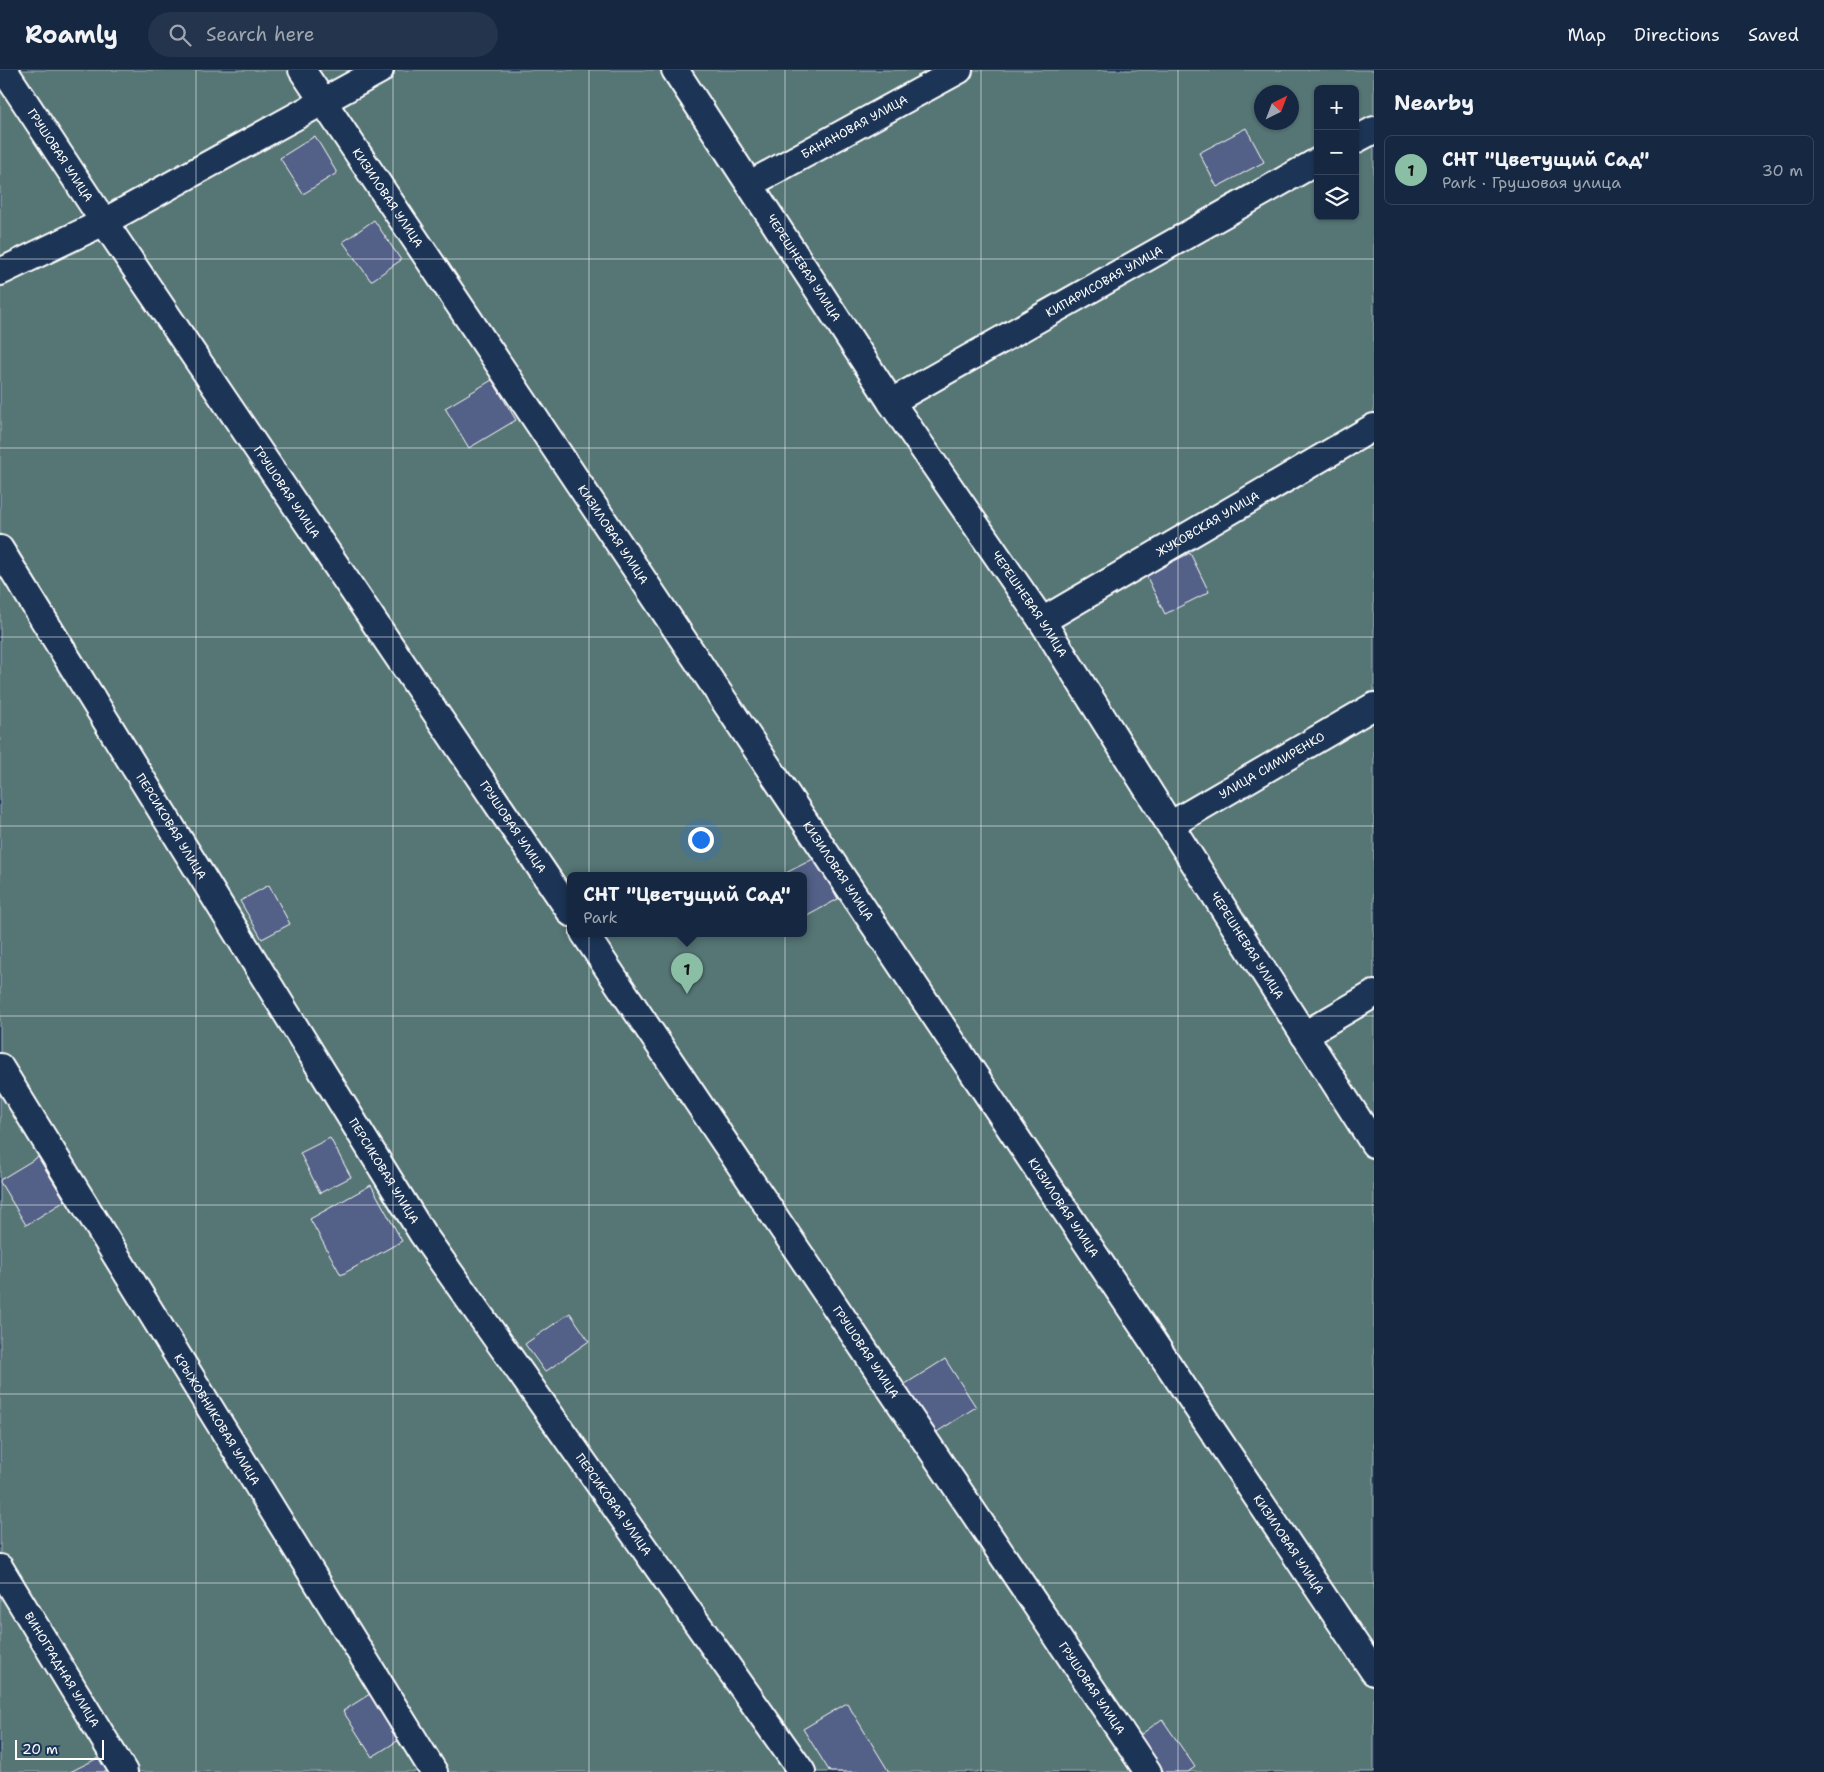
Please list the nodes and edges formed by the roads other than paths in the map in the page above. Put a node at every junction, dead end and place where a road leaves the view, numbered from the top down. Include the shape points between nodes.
1 (4, 70) edge
2 (302, 70) edge
3 (380, 70) edge
4 (675, 70) edge
5 (960, 70) edge
6 (323, 103) junction
7 (1374, 130) edge
8 (1359, 138) edge
9 (1314, 163) edge
10 (750, 184) junction
11 (104, 222) junction
12 (0, 272) edge
13 (891, 402) junction
14 (1374, 427) edge
15 (0, 549) edge
16 (1042, 621) junction
17 (1374, 706) edge
18 (1170, 825) junction
19 (567, 907) edge
20 (587, 937) edge
21 (1374, 994) edge
22 (1304, 1035) junction
23 (0, 1067) edge
24 (1374, 1144) edge
25 (0, 1568) edge
26 (1374, 1672) edge
27 (124, 1772) edge
28 (434, 1772) edge
29 (802, 1772) edge
30 (1148, 1772) edge

1 - 11 street, ГРУШОВАЯ УЛИЦА
2 - 6 street, КИЗИЛОВАЯ УЛИЦА
3 - 6 street
4 - 10 street, ЧЕРЕШНЕВАЯ УЛИЦА
5 - 10 street, БАНАНОВАЯ УЛИЦА
6 - 11 street
6 - 26 street, КИЗИЛОВАЯ УЛИЦА
7 - 8 street
9 - 13 street, КИПАРИСОВАЯ УЛИЦА
10 - 13 street, ЧЕРЕШНЕВАЯ УЛИЦА
11 - 12 street
11 - 19 street, ГРУШОВАЯ УЛИЦА
13 - 16 street, ЧЕРЕШНЕВАЯ УЛИЦА
14 - 16 street, ЖУКОВСКАЯ УЛИЦА
15 - 29 street, ПЕРСИКОВАЯ УЛИЦА via 422,1233
16 - 18 street, ЧЕРЕШНЕВАЯ УЛИЦА
17 - 18 street, УЛИЦА СИМИРЕНКО
18 - 22 street, ЧЕРЕШНЕВАЯ УЛИЦА
20 - 30 street, ГРУШОВАЯ УЛИЦА
21 - 22 street
22 - 24 street, ЧЕРЕШНЕВАЯ УЛИЦА
23 - 28 street, КРЫЖОВНИКОВАЯ УЛИЦА
25 - 27 street, ВИНОГРАДНАЯ УЛИЦА

